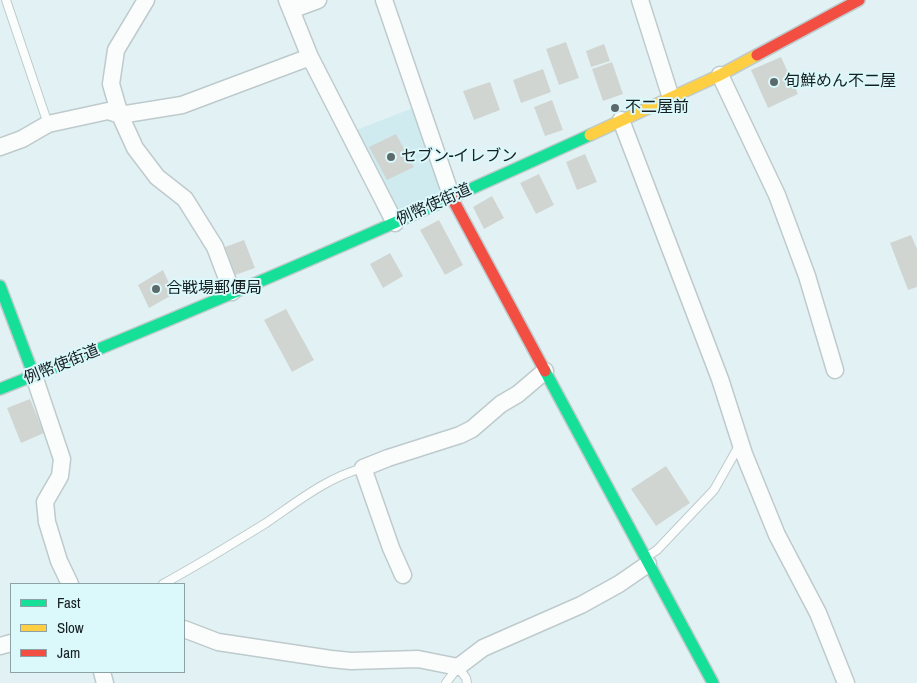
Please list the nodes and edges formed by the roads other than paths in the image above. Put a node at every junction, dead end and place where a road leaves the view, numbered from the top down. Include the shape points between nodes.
1 (6, 0) edge
2 (146, 0) edge
3 (318, 0) edge
4 (384, 0) edge
5 (640, 0) edge
6 (859, 0) edge
7 (289, 5) edge
8 (310, 57) junction
9 (720, 75) junction
10 (671, 98) junction
11 (120, 115) junction
12 (621, 120) junction
13 (48, 124) junction
14 (0, 147) edge
15 (452, 198) junction
16 (395, 223) junction
17 (0, 286) edge
18 (232, 292) junction
19 (835, 370) dead end
20 (545, 372) junction
21 (34, 376) junction
22 (0, 389) edge
23 (740, 443) junction
24 (363, 468) junction
25 (647, 561) junction
26 (403, 575) dead end
27 (70, 583) edge
28 (165, 583) edge
29 (185, 629) edge
30 (458, 667) junction
31 (446, 683) edge
32 (467, 683) edge
33 (713, 683) edge
34 (846, 683) edge

1 - 13 lane
2 - 11 street via 116,50 111,84
3 - 7 street
4 - 15 street
5 - 10 street
6 - 9 main road, 例幣使街道
7 - 8 street
8 - 11 street via 182,105
8 - 16 street
9 - 10 main road, 例幣使街道
9 - 19 street via 778,195
10 - 12 main road, 例幣使街道
11 - 13 street via 108,111
11 - 18 street via 135,148 157,177 185,199 215,247
12 - 15 main road, 例幣使街道
12 - 23 street via 720,379
13 - 14 street
15 - 16 main road, 例幣使街道
15 - 20 main road
16 - 18 main road, 例幣使街道
17 - 21 main road
18 - 21 main road, 例幣使街道
20 - 24 street via 460,436
20 - 25 main road
21 - 22 main road, 例幣使街道
21 - 27 street via 62,459 60,476 45,502 47,522
23 - 25 lane via 714,490
23 - 34 street via 777,535 818,613
24 - 26 street
24 - 28 lane via 347,472 315,489 223,551
25 - 30 street via 619,584 581,605 483,648
25 - 33 main road
29 - 30 street via 218,642 331,659 418,659
30 - 31 lane
30 - 32 lane

